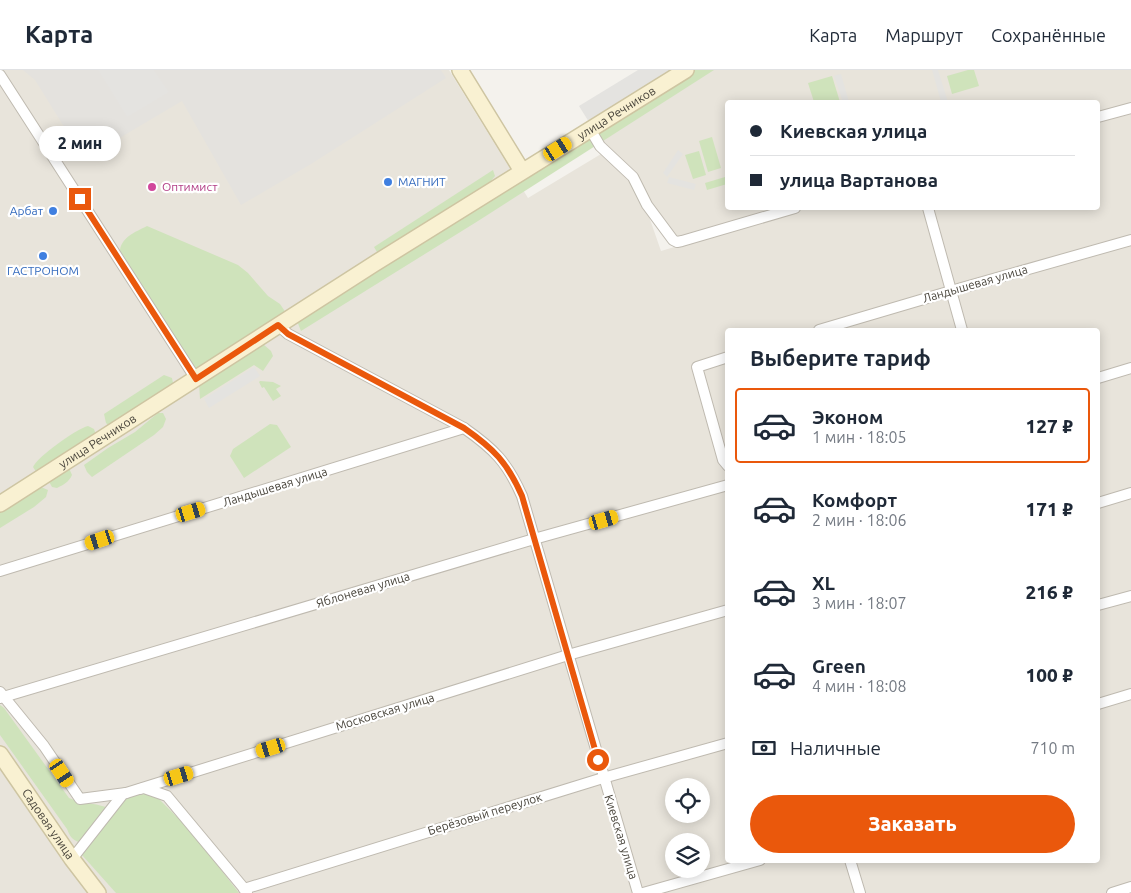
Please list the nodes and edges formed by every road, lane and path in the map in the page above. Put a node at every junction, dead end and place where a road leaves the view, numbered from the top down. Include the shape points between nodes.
1 (460, 70) edge
2 (686, 70) edge
3 (0, 75) edge
4 (1131, 108) edge
5 (1100, 116) edge
6 (590, 129) junction
7 (522, 171) junction
8 (787, 210) edge
9 (929, 210) edge
10 (1131, 240) edge
11 (951, 291) junction
12 (278, 325) junction
13 (826, 328) edge
14 (961, 328) edge
15 (725, 358) edge
16 (1131, 368) edge
17 (1100, 377) edge
18 (196, 379) junction
19 (464, 428) junction
20 (725, 462) edge
21 (725, 486) edge
22 (1131, 494) edge
23 (1100, 502) edge
24 (0, 504) edge
25 (534, 539) junction
26 (0, 572) edge
27 (1131, 596) edge
28 (1100, 604) edge
29 (725, 611) edge
30 (568, 655) junction
31 (1131, 694) edge
32 (1, 695) edge
33 (1100, 703) edge
34 (725, 743) edge
35 (0, 754) edge
36 (603, 778) junction
37 (123, 794) junction
38 (72, 859) junction
39 (749, 863) edge
40 (851, 863) edge
41 (1131, 888) edge
42 (246, 891) edge
43 (98, 893) edge
44 (638, 893) edge
45 (643, 893) edge
46 (860, 893) edge
47 (1112, 893) edge

1 - 7 main road
2 - 6 main road, улица Речников
3 - 18 street
4 - 5 street
6 - 7 main road, улица Речников
6 - 8 street via 600,146 630,173 647,206 677,242
7 - 12 main road, улица Речников
9 - 11 street
10 - 11 street, Ландышевая улица
11 - 13 street, Ландышевая улица
11 - 14 street
12 - 18 main road, улица Речников
12 - 19 street, Киевская улица via 288,334
15 - 20 street via 697,367
16 - 17 street
18 - 24 main road, улица Речников
19 - 25 street, Киевская улица via 487,444 506,466 522,496
19 - 26 street, Ландышевая улица
21 - 25 street, Яблоневая улица
22 - 23 street
25 - 30 street, Киевская улица
25 - 32 street, Яблоневая улица
27 - 28 street
29 - 30 street, Московская улица
30 - 36 street, Киевская улица
30 - 37 street, Московская улица
31 - 33 street
32 - 37 street via 44,746 80,800
34 - 36 street, Берёзовый переулок
35 - 38 main road, Садовая улица
36 - 42 street, Берёзовый переулок
36 - 44 street, Киевская улица
37 - 38 street
37 - 42 street via 144,788 167,796
38 - 43 main road, Садовая улица
39 - 45 street
40 - 46 street
41 - 47 street

